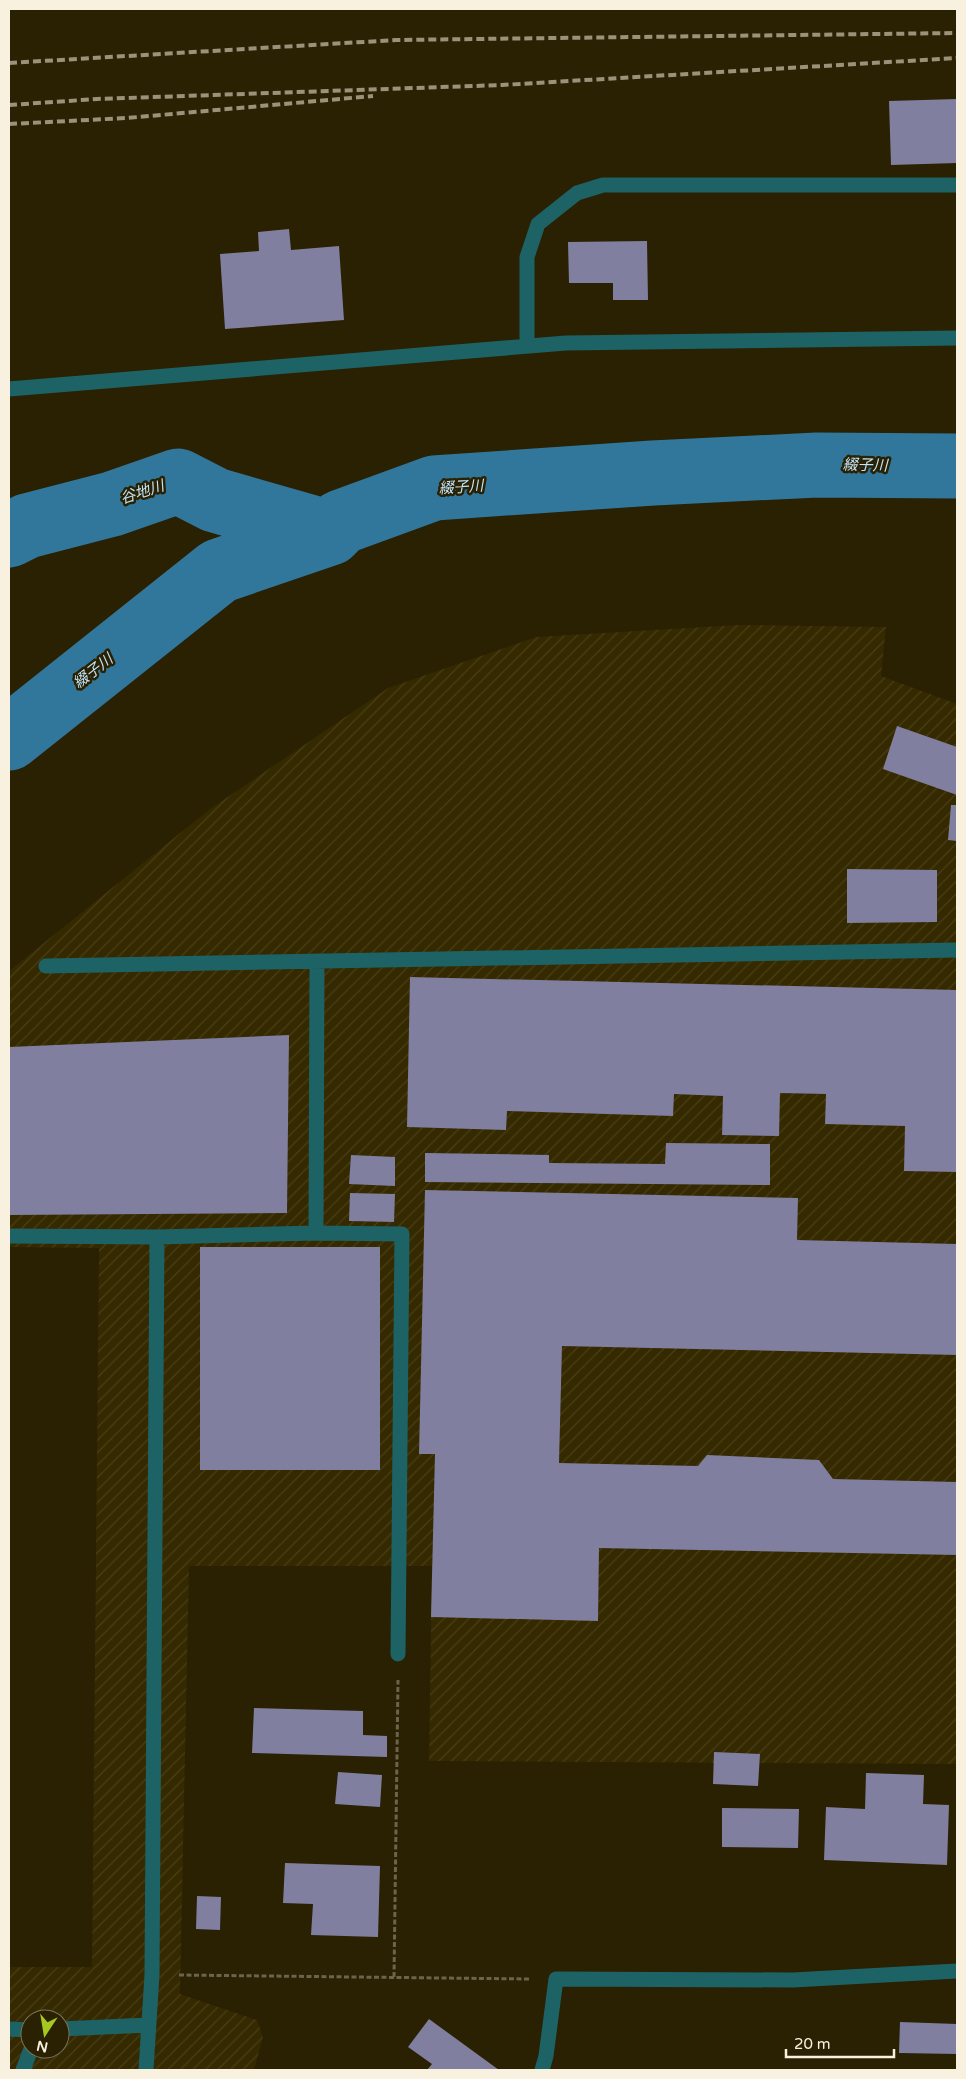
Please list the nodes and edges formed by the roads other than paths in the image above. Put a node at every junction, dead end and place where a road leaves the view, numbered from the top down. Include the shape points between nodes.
1 (957, 185) edge
2 (957, 338) edge
3 (527, 345) junction
4 (9, 389) edge
5 (957, 950) edge
6 (317, 961) junction
7 (46, 966) dead end
8 (316, 1233) junction
9 (9, 1236) edge
10 (157, 1237) junction
11 (398, 1654) road end
12 (957, 1971) edge
13 (149, 2025) junction
14 (70, 2029) edge
15 (146, 2070) edge
16 (542, 2070) edge

1 - 3 street via 603,186 576,193 538,224 529,248
2 - 3 street
3 - 4 street
5 - 6 street
6 - 7 street
6 - 8 street
8 - 10 street
8 - 11 street via 402,1234
9 - 10 street
10 - 13 street
12 - 16 street via 793,1980 556,1979
13 - 14 street
13 - 15 street

